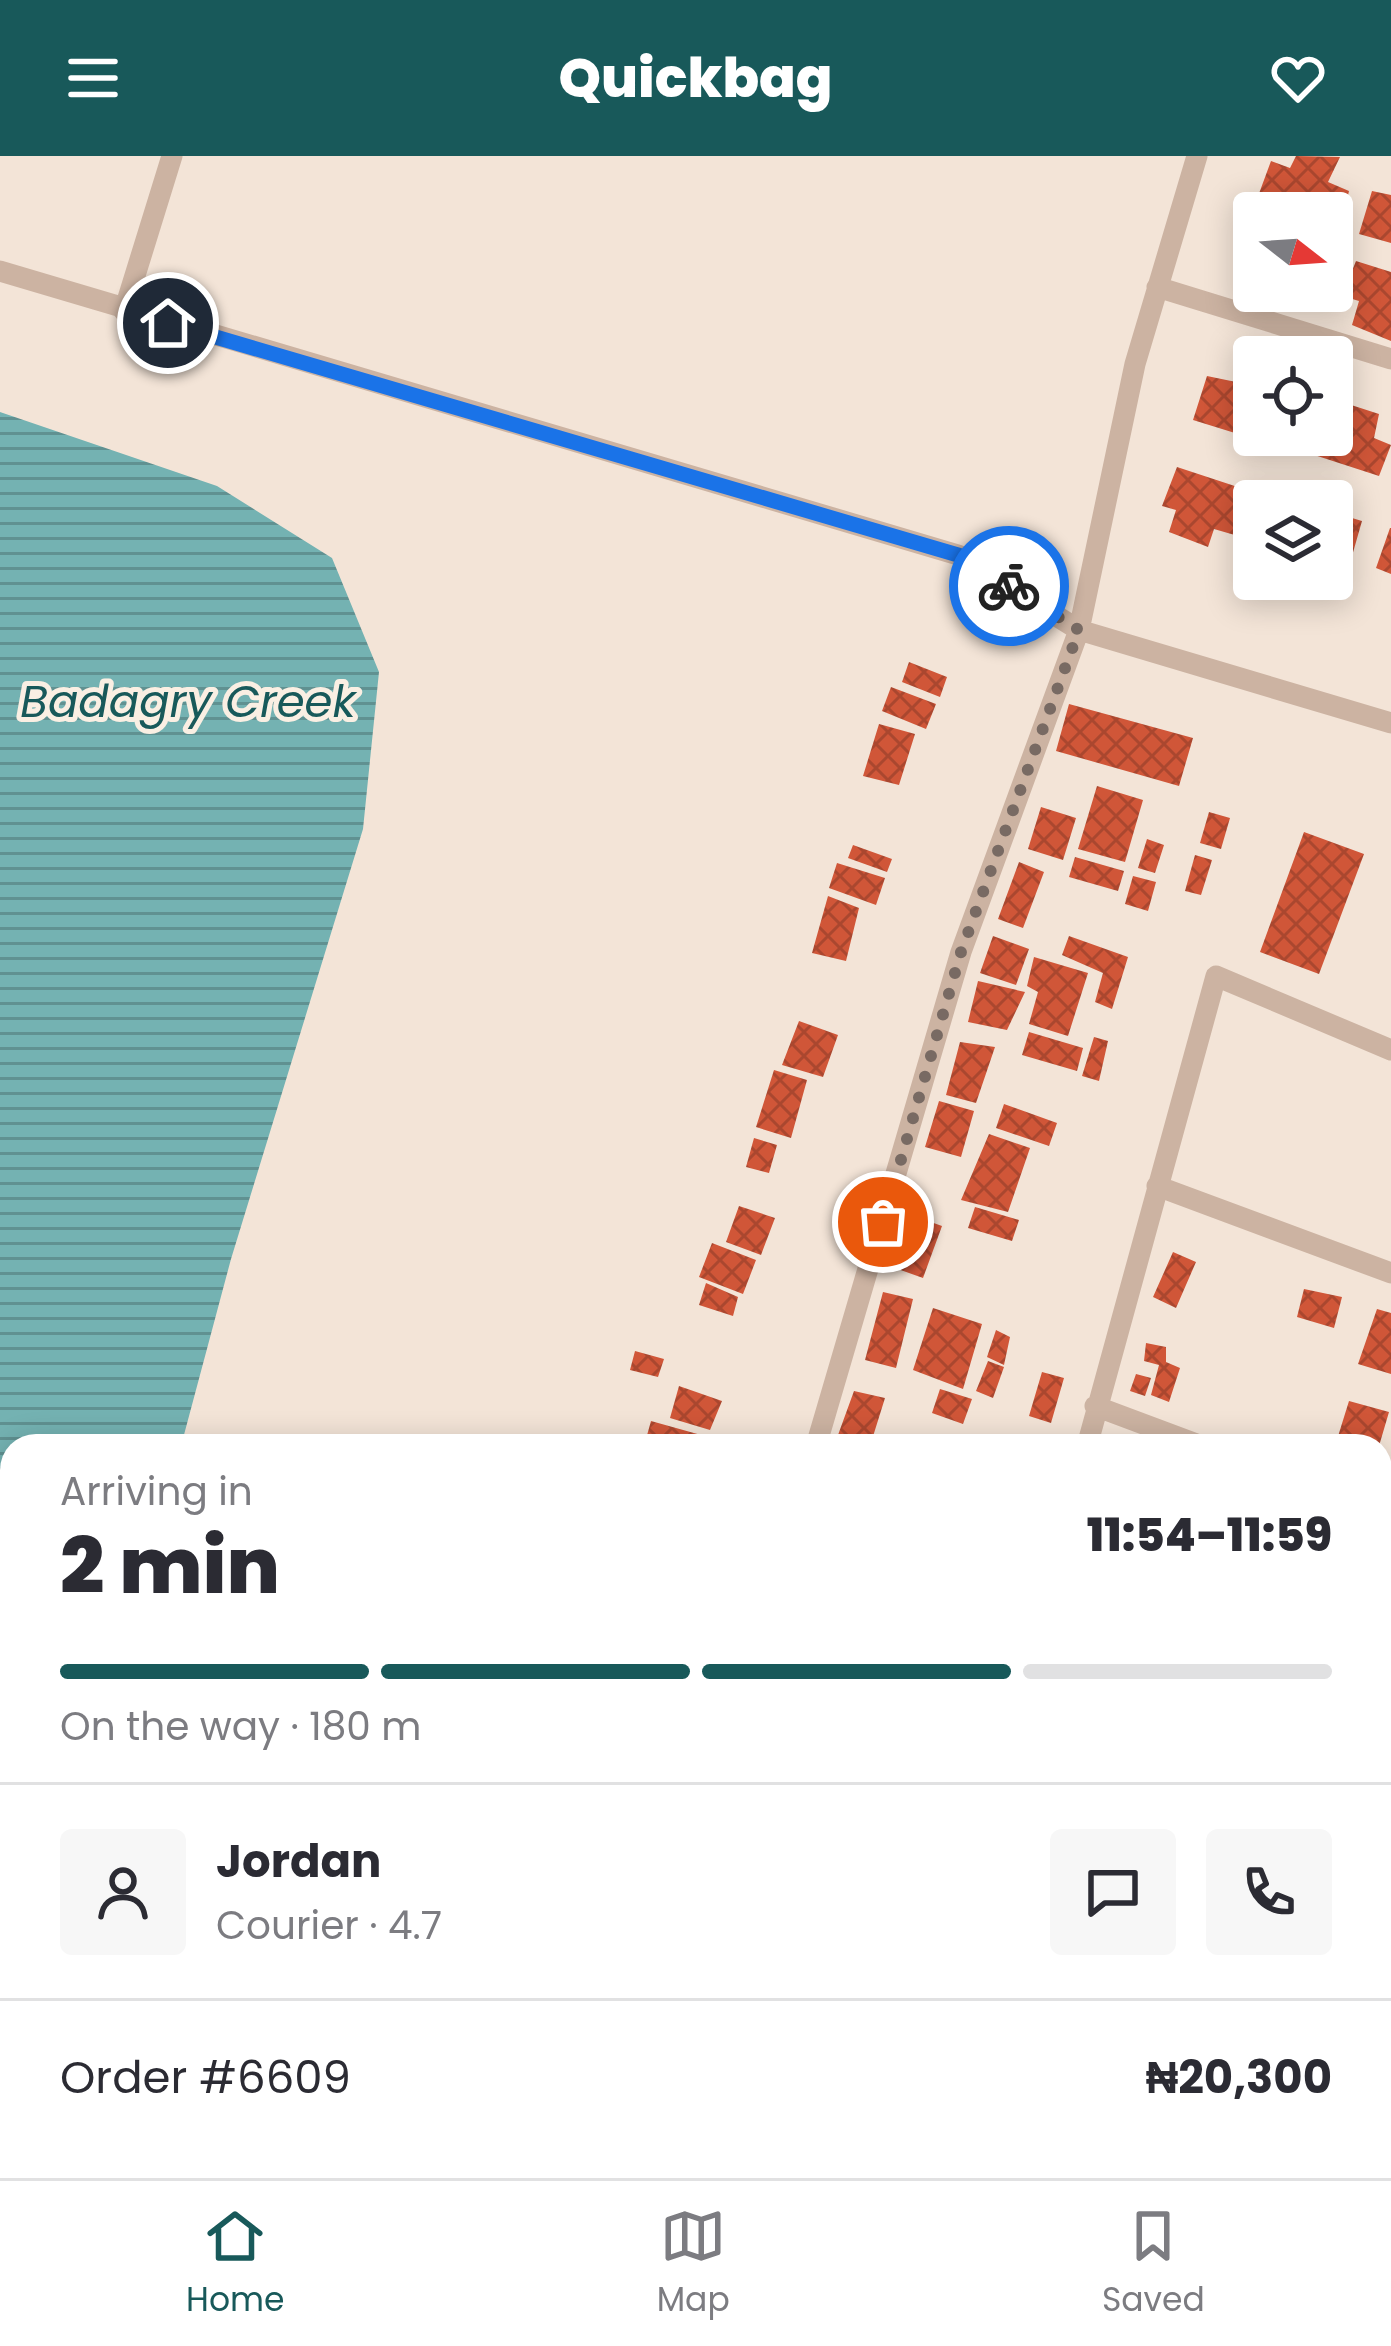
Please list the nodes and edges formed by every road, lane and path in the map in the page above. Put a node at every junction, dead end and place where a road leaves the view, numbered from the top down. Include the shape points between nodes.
1 (172, 156) edge
2 (1197, 156) edge
3 (0, 271) edge
4 (1157, 287) junction
5 (124, 310) junction
6 (1391, 359) edge
7 (1079, 630) junction
8 (1391, 723) edge
9 (1391, 1050) edge
10 (1156, 1186) junction
11 (1391, 1273) edge
12 (1095, 1406) junction
13 (820, 1434) edge
14 (1089, 1434) edge
15 (1170, 1434) edge

1 - 5 lane
2 - 4 lane
3 - 5 lane
4 - 6 lane
4 - 7 lane
5 - 7 lane via 958,555
7 - 8 lane
7 - 13 lane via 961,952
9 - 10 lane via 1216,976
10 - 11 lane
10 - 12 lane
12 - 14 lane
12 - 15 lane

